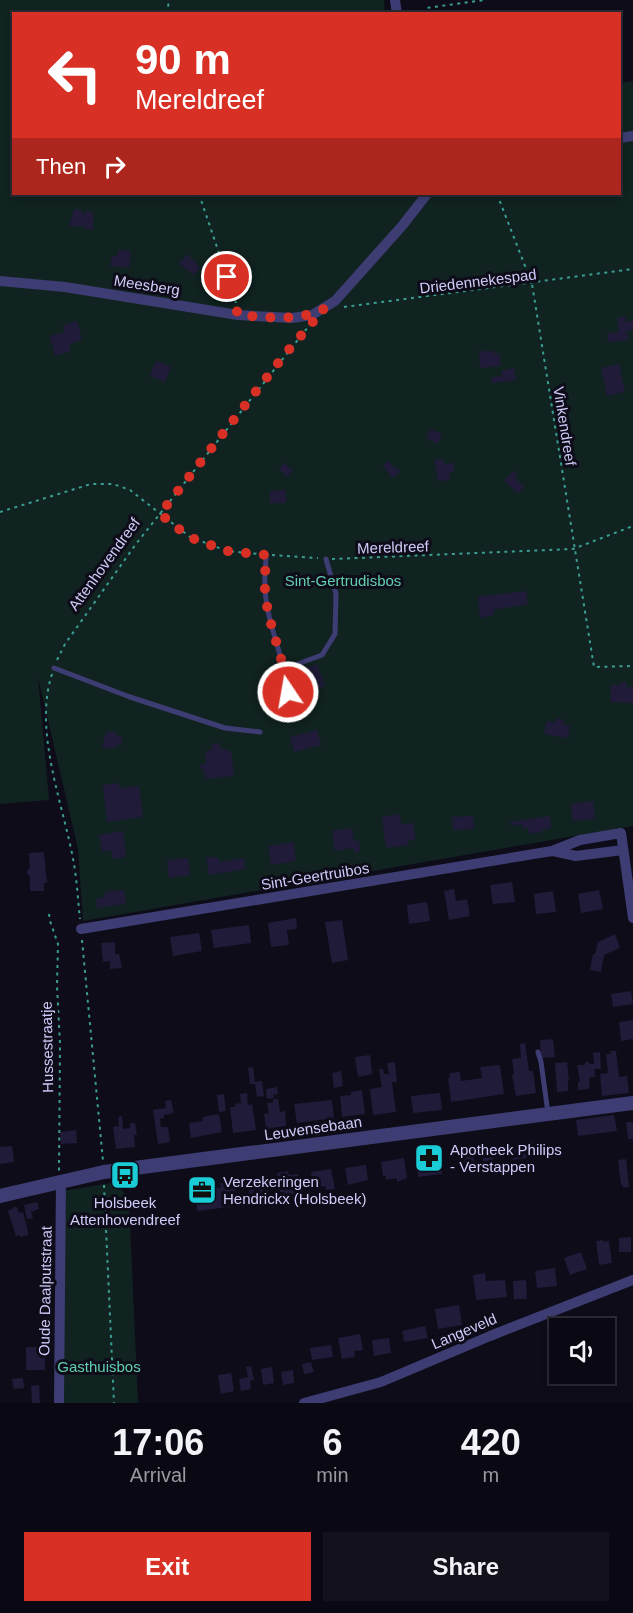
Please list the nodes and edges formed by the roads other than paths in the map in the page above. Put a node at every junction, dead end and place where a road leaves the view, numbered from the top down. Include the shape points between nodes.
1 (426, 195) edge
2 (0, 281) edge
3 (266, 555) road end
4 (326, 559) road end
5 (54, 668) road end
6 (285, 669) junction
7 (288, 692) dead end
8 (260, 732) dead end
9 (623, 850) junction
10 (552, 851) junction
11 (633, 918) edge
12 (81, 929) dead end
13 (538, 1052) dead end
14 (633, 1102) edge
15 (548, 1113) junction
16 (61, 1180) junction
17 (0, 1196) edge
18 (633, 1280) edge
19 (59, 1403) edge
20 (304, 1403) edge

1 - 2 street, Meesberg via 334,302 312,315 238,315 65,287
3 - 6 lane via 265,590
4 - 6 lane via 336,594 335,634 322,655
5 - 8 lane via 225,729
6 - 7 lane
9 - 10 street, Sint-Geertruibos via 576,856
9 - 10 street, Sint-Geertruibos via 621,832 580,840
9 - 11 street
10 - 12 street, Sint-Geertruibos
13 - 15 lane
14 - 15 street, Leuvensebaan
15 - 16 street, Leuvensebaan
16 - 17 street, Leuvensebaan
16 - 19 street, Oude Daalputstraat
18 - 20 street, Langeveld via 381,1382

